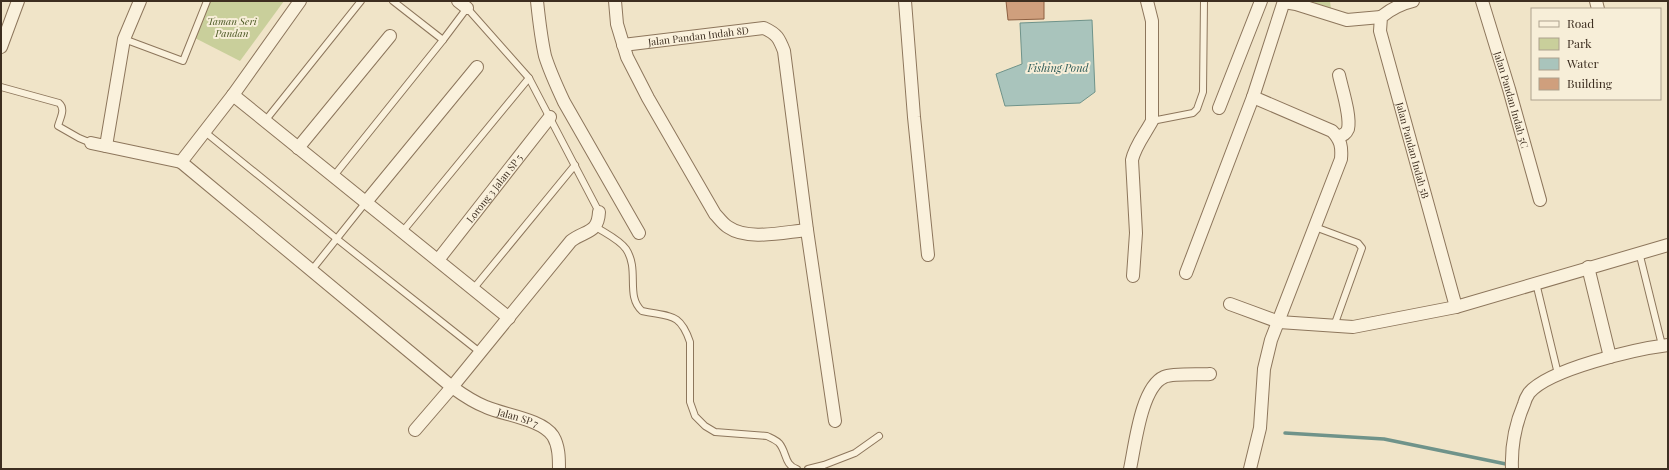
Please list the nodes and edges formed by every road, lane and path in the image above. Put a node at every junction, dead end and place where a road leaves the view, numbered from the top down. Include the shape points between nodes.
1 (18, 1) edge
2 (140, 1) edge
3 (207, 1) edge
4 (300, 1) edge
5 (361, 1) edge
6 (394, 1) edge
7 (537, 1) edge
8 (615, 1) edge
9 (905, 1) edge
10 (1147, 1) edge
11 (1204, 1) edge
12 (1261, 1) edge
13 (1284, 1) edge
14 (1413, 1) edge
15 (1482, 1) edge
16 (463, 4) edge
17 (1381, 18) junction
18 (390, 36) dead end
19 (124, 39) junction
20 (443, 40) junction
21 (623, 45) junction
22 (1, 47) edge
23 (477, 67) dead end
24 (1339, 75) dead end
25 (529, 78) junction
26 (1, 87) edge
27 (233, 95) junction
28 (1253, 98) junction
29 (1219, 108) dead end
30 (550, 118) junction
31 (265, 121) junction
32 (1152, 121) junction
33 (205, 132) junction
34 (1338, 137) junction
35 (91, 143) joint
36 (106, 146) junction
37 (298, 148) junction
38 (181, 162) junction
39 (575, 165) junction
40 (333, 177) junction
41 (1540, 200) dead end
42 (366, 202) junction
43 (599, 212) joint
44 (596, 227) junction
45 (1315, 227) junction
46 (807, 230) junction
47 (403, 231) junction
48 (639, 233) dead end
49 (337, 239) junction
50 (1668, 245) edge
51 (1640, 252) junction
52 (928, 255) dead end
53 (438, 260) junction
54 (1588, 267) junction
55 (310, 271) junction
56 (1186, 273) dead end
57 (1133, 276) dead end
58 (1536, 283) junction
59 (474, 288) junction
60 (1230, 304) dead end
61 (1456, 307) junction
62 (509, 318) junction
63 (1279, 322) junction
64 (1334, 326) junction
65 (1665, 345) edge
66 (481, 353) junction
67 (1610, 357) junction
68 (1210, 374) dead end
69 (1558, 374) junction
70 (452, 387) junction
71 (835, 421) dead end
72 (415, 430) dead end
73 (879, 436) dead end
74 (559, 469) edge
75 (797, 469) edge
76 (808, 469) edge
77 (1130, 469) edge
78 (1250, 469) edge
79 (1512, 469) edge

1 - 22 street
2 - 19 street
3 - 19 lane via 183,60
4 - 27 street
5 - 31 lane
6 - 20 lane
7 - 48 street via 546,57 564,102
8 - 21 street via 617,24
9 - 52 street
10 - 32 street via 1152,21
11 - 32 lane via 1203,92 1197,109 1193,113
12 - 29 street
13 - 17 street via 1347,20
13 - 28 street
14 - 17 street via 1401,4
15 - 41 street, Jalan Pandan Indah 5C
16 - 20 lane
16 - 25 lane
17 - 61 street, Jalan Pandan Indah 5B via 1380,31 1388,63
18 - 37 street
19 - 36 street
20 - 40 lane
21 - 46 street via 648,98 715,214 727,227 739,233 752,235
21 - 46 street, Jalan Pandan Indah 8D via 764,28 774,32 784,51
23 - 42 street
24 - 34 street via 1348,129 1344,135
25 - 30 lane
25 - 47 lane
26 - 35 lane via 59,102 63,110 58,126
27 - 31 street
27 - 33 street
28 - 34 street via 1332,131
28 - 56 street
30 - 39 lane
30 - 53 street, Lorong 3 Jalan SP 5
31 - 37 street
32 - 57 street via 1134,150 1132,160 1136,233
33 - 38 street
33 - 49 lane
34 - 45 street via 1342,147 1341,159
35 - 36 street
36 - 38 street
37 - 40 street
38 - 55 street, Jalan SP 7
39 - 43 lane
39 - 59 lane
40 - 42 street
42 - 47 street
42 - 49 lane
43 - 44 street
44 - 62 street via 571,241
44 - 75 lane via 627,250 633,266 633,296 638,308 677,318 682,323 690,342 690,402 695,416 715,432 771,438 780,444 790,465
45 - 63 street
45 - 64 lane via 1358,242 1362,248
46 - 71 street
47 - 53 street
49 - 55 lane
49 - 66 lane
50 - 51 street
51 - 54 street
51 - 65 lane
53 - 59 street
54 - 58 street
54 - 67 street
55 - 70 street, Jalan SP 7
58 - 61 street
58 - 69 lane
59 - 62 street
60 - 63 street
61 - 64 street via 1353,327
62 - 66 street
63 - 64 street
63 - 78 street via 1271,340 1264,369 1260,428
65 - 67 street
66 - 70 street
67 - 69 street
68 - 77 street via 1166,376 1158,380 1145,401
69 - 79 street via 1528,393 1514,435
70 - 72 street
70 - 74 street, Jalan SP 7 via 476,403 545,428 557,445
73 - 76 lane via 855,453

